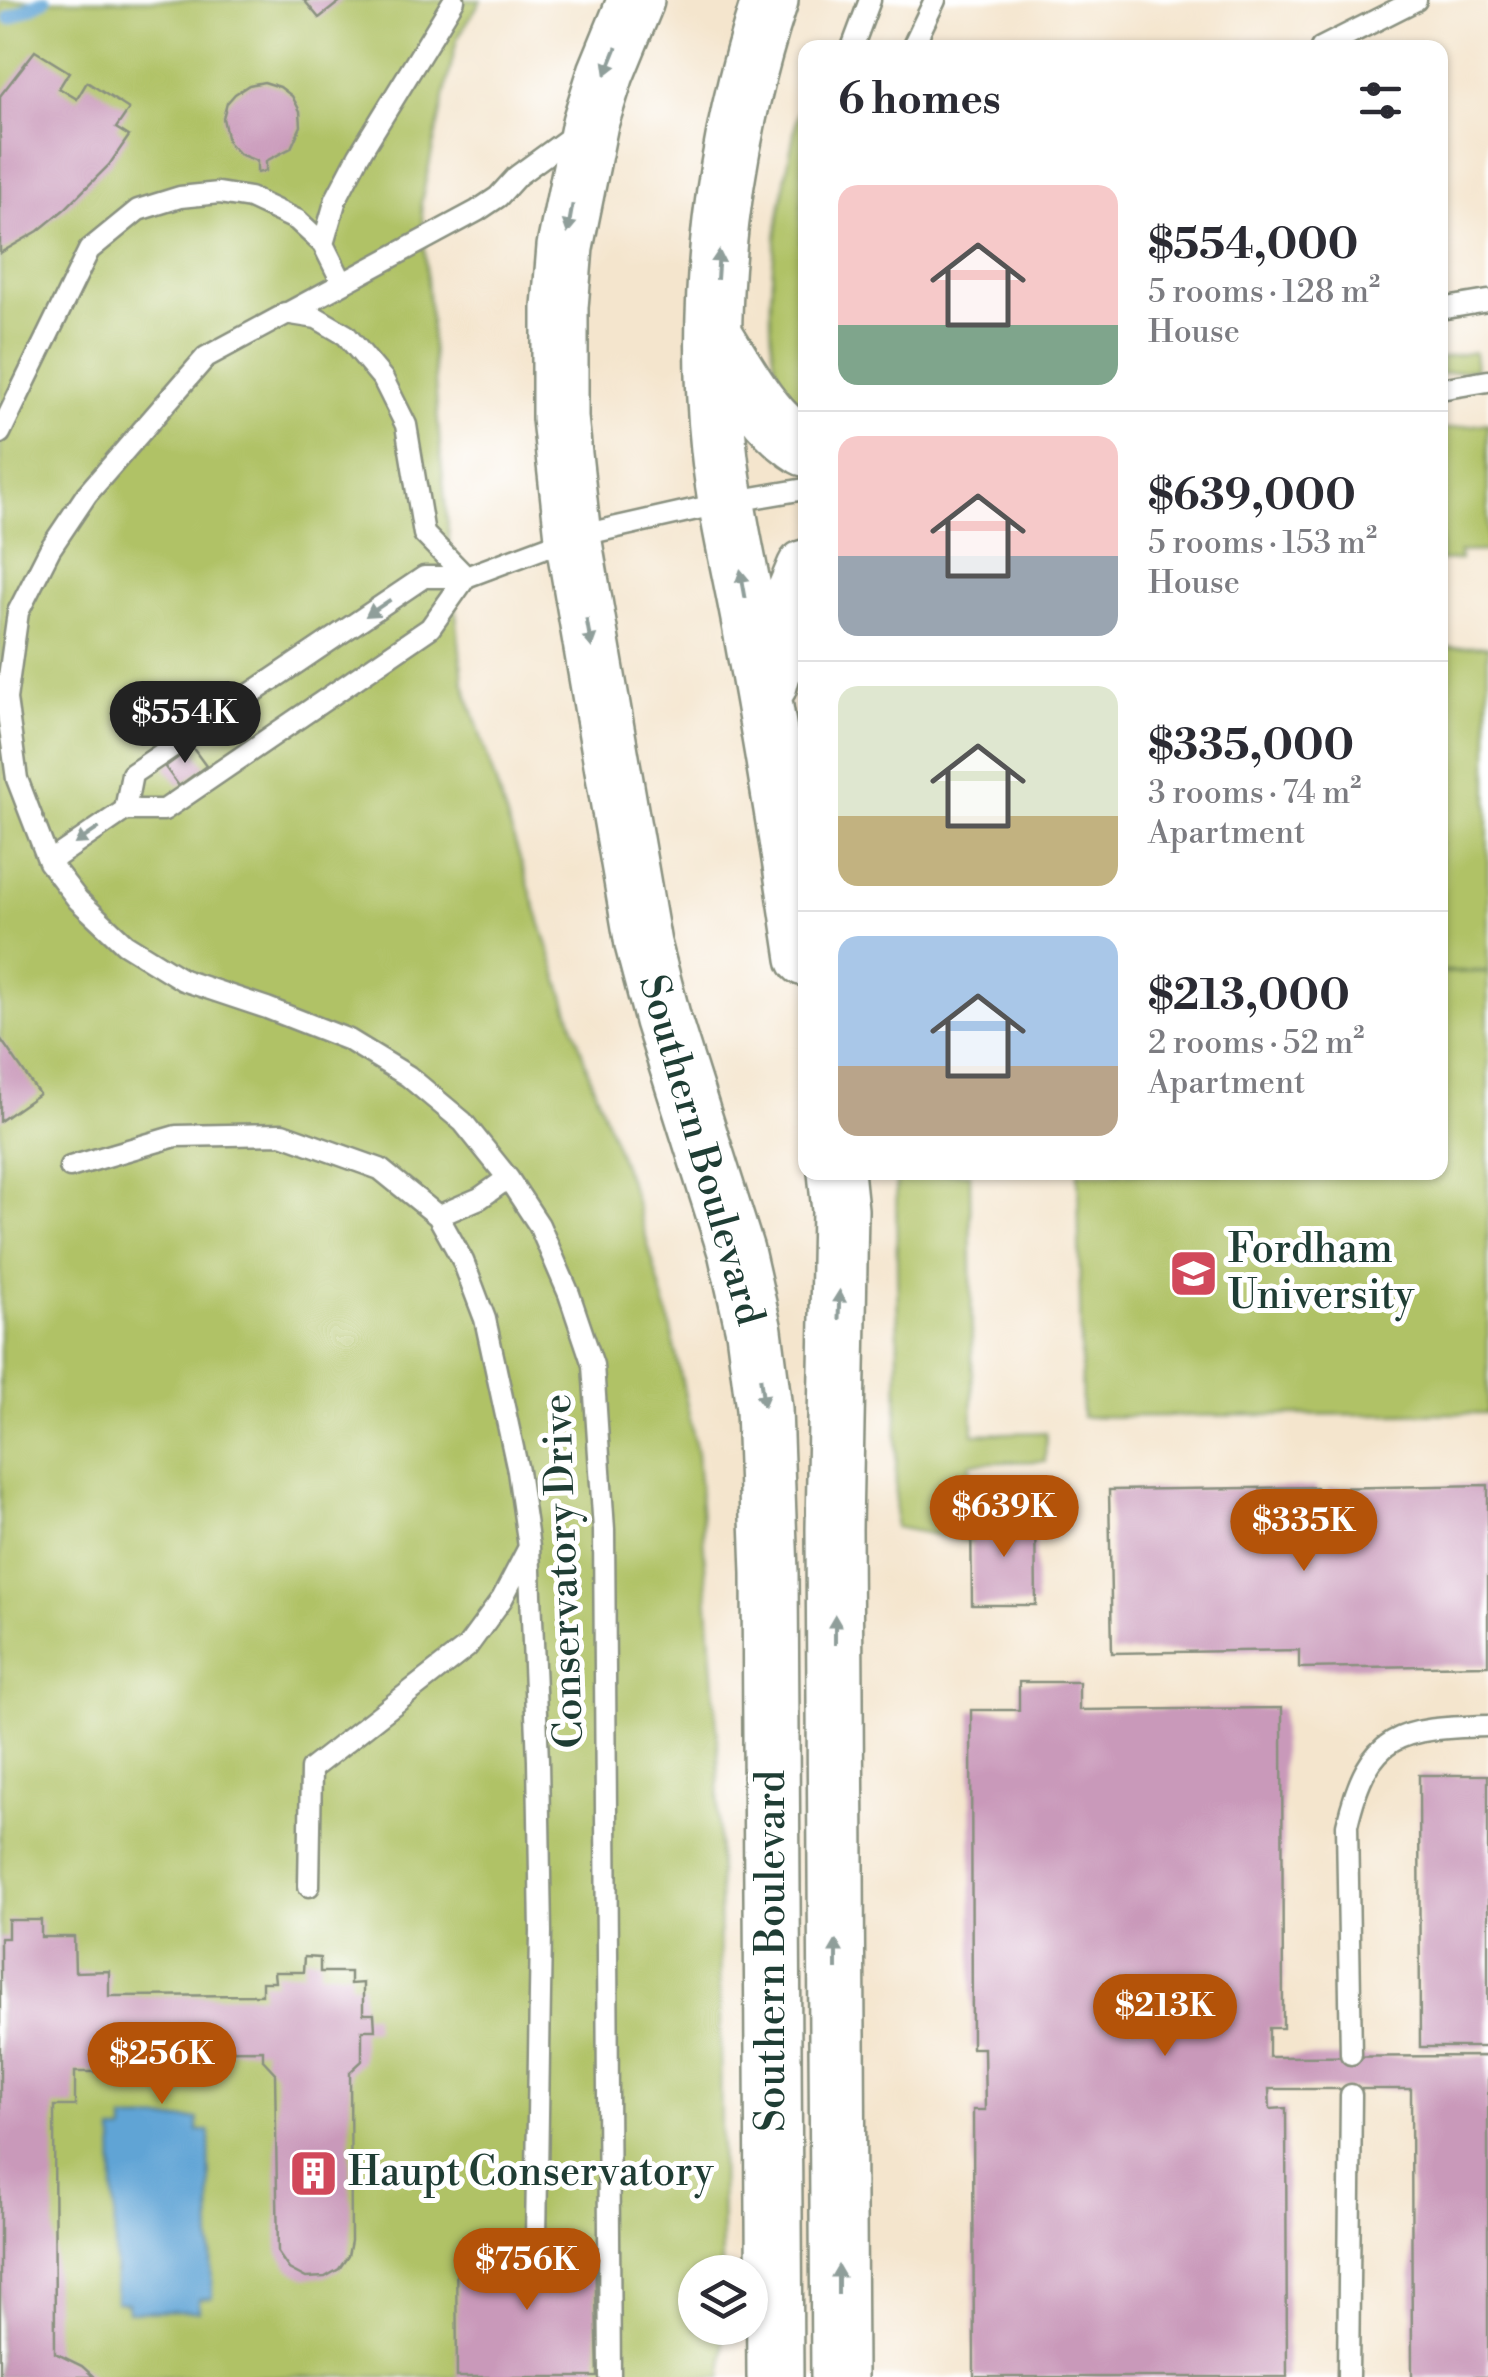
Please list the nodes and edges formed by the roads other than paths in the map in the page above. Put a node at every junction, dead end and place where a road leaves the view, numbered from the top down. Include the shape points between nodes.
1 (454, 0) edge
2 (636, 0) edge
3 (770, 0) edge
4 (870, 0) edge
5 (935, 0) edge
6 (1416, 0) edge
7 (855, 40) edge
8 (916, 40) edge
9 (1337, 40) edge
10 (590, 123) junction
11 (322, 244) junction
12 (342, 282) junction
13 (1488, 300) edge
14 (1448, 308) edge
15 (286, 313) junction
16 (714, 334) junction
17 (1488, 381) edge
18 (1448, 387) edge
19 (0, 433) edge
20 (798, 443) edge
21 (798, 489) edge
22 (728, 502) junction
23 (573, 537) junction
24 (466, 577) junction
25 (798, 585) edge
26 (764, 703) junction
27 (125, 810) junction
28 (49, 862) junction
29 (798, 914) edge
30 (70, 1167) dead end
31 (508, 1178) junction
32 (837, 1180) edge
33 (438, 1216) junction
34 (529, 1548) junction
35 (1488, 1726) edge
36 (309, 1886) dead end
37 (1351, 2054) dead end
38 (1351, 2096) dead end
39 (536, 2236) dead end
40 (610, 2377) edge
41 (775, 2377) edge
42 (839, 2377) edge
43 (1348, 2377) edge

1 - 11 lane via 351,170
2 -> 10 main road, Southern Boulevard
16 -> 3 main road via 730,155
4 - 7 lane
5 - 8 lane
6 - 9 lane
10 - 12 lane, Conservatory Drive via 477,211
10 -> 23 main road, Southern Boulevard via 564,247 560,308 560,418
11 - 12 lane
11 - 19 lane via 297,220 250,198 180,197 138,210 89,250
12 - 15 lane, Conservatory Drive
13 - 14 lane
15 - 24 lane via 317,318 346,335 383,379 406,425 424,534
15 - 28 lane, Conservatory Drive via 206,358 88,494 18,612 6,700 17,779
16 - 20 main road via 762,407
16 - 22 main road
17 - 18 lane
21 - 22 lane
22 - 23 lane
26 -> 22 main road
23 - 24 lane
23 -> 41 main road, Southern Boulevard via 643,944 736,1251 764,1410
24 - 27 lane via 430,628 179,800 164,810
24 -> 27 lane via 424,577 132,774
25 - 26 main road
26 - 29 main road
27 -> 28 lane
28 - 31 lane, Conservatory Drive via 125,944 183,980 348,1040 408,1076 463,1122
30 - 33 lane via 176,1136 282,1134 380,1168
31 - 33 lane
31 - 40 lane, Conservatory Drive via 539,1226 569,1294 592,1365 600,1447
42 -> 32 main road, Southern Boulevard
33 - 34 lane via 484,1319
34 - 36 lane via 467,1647 311,1769
34 - 39 lane via 541,1932
35 - 37 lane via 1424,1728 1396,1739 1369,1761 1355,1789 1347,1825
38 - 43 lane

